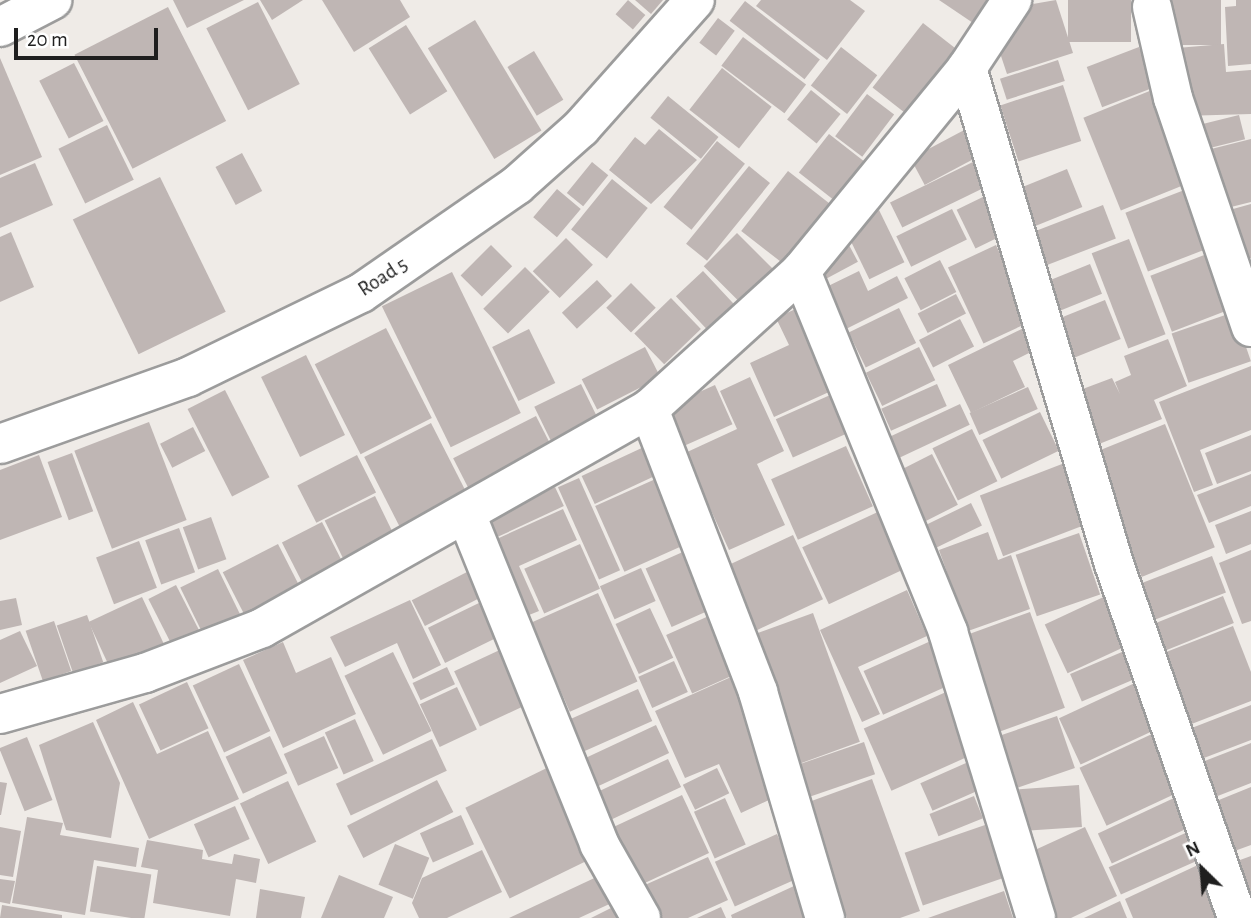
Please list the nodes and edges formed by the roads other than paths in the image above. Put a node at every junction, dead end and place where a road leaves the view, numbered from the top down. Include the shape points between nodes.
1 (52, 0) edge
2 (695, 0) edge
3 (1012, 0) edge
4 (1152, 7) dead end
5 (0, 27) edge
6 (967, 68) junction
7 (801, 271) junction
8 (1251, 327) edge
9 (649, 409) junction
10 (0, 444) edge
11 (466, 514) junction
12 (0, 714) edge
13 (641, 918) edge
14 (825, 918) edge
15 (1036, 918) edge
16 (1237, 918) edge

1 - 5 street
2 - 10 street, Road 5 via 572,136 517,185 361,293 188,377
3 - 6 street
4 - 8 street via 1173,98
6 - 7 street
6 - 16 street via 1114,564
7 - 9 street
7 - 15 street via 948,632
9 - 11 street
9 - 14 street via 758,692
11 - 12 street via 262,628 145,673
11 - 13 street via 599,844

